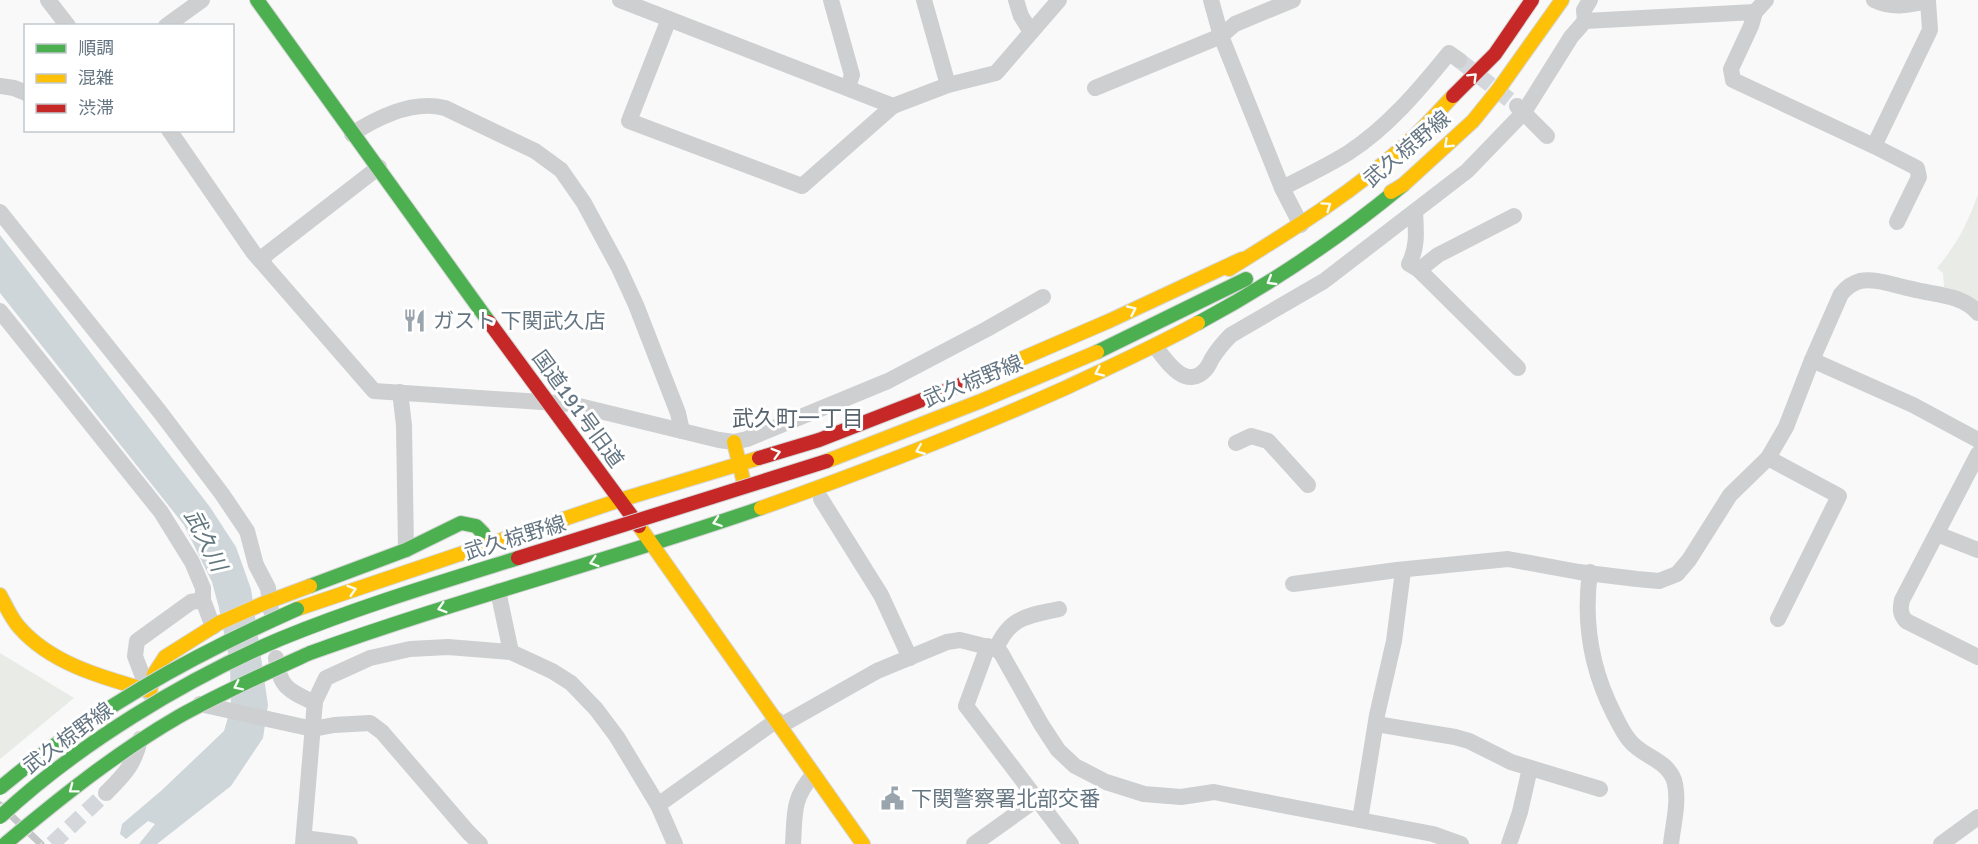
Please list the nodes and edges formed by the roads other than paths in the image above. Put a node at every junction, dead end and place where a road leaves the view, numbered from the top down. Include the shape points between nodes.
1 (48, 0) edge
2 (202, 0) edge
3 (257, 0) edge
4 (620, 0) edge
5 (831, 0) edge
6 (924, 0) edge
7 (1016, 0) edge
8 (1059, 0) edge
9 (1211, 0) edge
10 (1293, 0) edge
11 (1532, 0) edge
12 (1562, 0) edge
13 (1590, 0) edge
14 (1874, 0) edge
15 (1760, 6) edge
16 (669, 19) junction
17 (1585, 21) junction
18 (66, 24) edge
19 (169, 24) edge
20 (1031, 32) junction
21 (1221, 36) junction
22 (1459, 60) dead end
23 (0, 86) edge
24 (948, 86) junction
25 (848, 87) junction
26 (1095, 88) dead end
27 (24, 92) edge
28 (893, 106) junction
29 (1520, 108) junction
30 (169, 132) edge
31 (352, 134) junction
32 (1547, 136) dead end
33 (1874, 146) junction
34 (379, 167) junction
35 (1403, 185) junction
36 (1282, 188) junction
37 (0, 212) edge
38 (1415, 212) junction
39 (1514, 216) dead end
40 (1897, 222) dead end
41 (1301, 225) junction
42 (1242, 259) junction
43 (261, 260) junction
44 (1419, 270) junction
45 (1043, 297) dead end
46 (0, 311) edge
47 (1978, 313) edge
48 (1155, 346) junction
49 (1812, 360) junction
50 (1075, 361) junction
51 (1518, 368) dead end
52 (400, 392) junction
53 (546, 402) junction
54 (682, 431) junction
55 (1978, 440) edge
56 (734, 442) junction
57 (1236, 443) dead end
58 (1978, 454) edge
59 (1768, 458) junction
60 (739, 464) junction
61 (1308, 485) dead end
62 (821, 499) dead end
63 (620, 500) junction
64 (752, 510) junction
65 (1937, 534) junction
66 (488, 543) junction
67 (650, 544) junction
68 (406, 550) junction
69 (1978, 550) edge
70 (1403, 571) junction
71 (1590, 572) junction
72 (542, 577) junction
73 (1293, 584) dead end
74 (498, 591) junction
75 (0, 595) edge
76 (203, 600) junction
77 (266, 602) junction
78 (1059, 609) dead end
79 (1778, 618) dead end
80 (216, 625) junction
81 (992, 647) junction
82 (512, 652) junction
83 (1978, 657) edge
84 (910, 658) junction
85 (150, 691) junction
86 (315, 703) junction
87 (779, 723) junction
88 (1376, 724) junction
89 (313, 729) junction
90 (1530, 768) junction
91 (813, 775) junction
92 (0, 788) edge
93 (1600, 789) dead end
94 (106, 793) tunnel mouth
95 (1037, 799) junction
96 (658, 805) junction
97 (0, 817) edge
98 (1978, 817) edge
99 (1360, 820) junction
100 (304, 841) edge
101 (5, 844) edge
102 (350, 844) edge
103 (480, 844) edge
104 (675, 844) edge
105 (793, 844) edge
106 (863, 844) edge
107 (974, 844) edge
108 (1071, 844) edge
109 (1461, 844) edge
110 (1509, 844) edge
111 (1671, 844) edge
112 (1941, 844) edge

1 - 18 street
2 - 19 street
3 - 31 main road, 国道191号旧道
4 - 16 street
5 - 25 street via 852,75
6 - 24 street
7 - 20 street
8 - 20 street
9 - 21 street
10 - 21 street via 1235,24
41 -> 11 main road, 武久椋野線 via 1378,168 1438,113 1495,54
12 -> 35 main road, 武久椋野線 via 1473,121
13 - 17 street via 1584,10
14 - 33 street via 1891,6 1928,1 1930,30
15 - 17 street
15 - 33 street via 1731,69 1733,80
16 - 25 street
16 - 28 street via 629,121 802,186
17 - 29 street
20 - 24 street via 996,73
21 - 26 street
21 - 36 street
22 - 36 street via 1449,53 1414,96 1366,139
23 - 27 street
24 - 28 street
25 - 28 street
29 - 32 street
29 - 38 street via 1467,171
30 - 43 street
31 - 34 main road, 国道191号旧道
31 - 54 street via 371,121 434,105 535,151 561,170 619,268
33 - 40 street via 1917,168 1919,177
34 - 43 street
34 - 53 main road, 国道191号旧道
35 -> 48 main road via 1281,276
35 - 50 main road, 武久椋野線 via 1276,264
36 - 41 street
37 - 77 street via 222,494 247,531 256,565 268,588
38 - 44 street via 1417,235 1409,264
38 - 48 street via 1323,281 1231,335 1200,374 1186,376 1174,371
39 - 44 street via 1438,255
41 - 42 main road, 武久椋野線
42 - 50 main road, 武久椋野線 via 1200,290
60 -> 42 main road via 819,440 991,373
43 - 52 street via 374,391
44 - 51 street
45 - 56 street via 888,381
46 - 76 street via 161,512 192,562 203,588
47 - 49 street via 1941,294 1857,281 1841,294
48 -> 64 main road via 912,453
49 - 55 street via 1913,405
49 - 59 street via 1786,427
50 - 97 main road, 武久椋野線, bridge via 827,461 382,601 274,643 223,666 116,728
52 - 53 street
52 - 68 street
53 - 54 street via 571,404
53 - 63 main road, 国道191号旧道
54 - 56 street
56 - 60 main road
57 - 61 street via 1251,436 1268,441
58 - 65 street
59 - 71 street via 1730,495 1677,574 1659,581
59 - 79 street via 1839,496
60 - 63 main road
60 - 64 main road
62 - 84 street via 881,595
63 - 66 main road
63 - 67 main road, 国道191号旧道
64 -> 67 main road
65 - 69 street
65 - 83 street via 1902,600 1902,616 1916,627
66 - 68 main road via 476,526 461,523
66 - 72 street via 502,557
92 -> 66 main road, bridge via 131,693 210,650 297,609
67 -> 72 main road
67 - 87 main road, 国道191号旧道
68 - 77 main road
70 - 71 street via 1508,559
70 - 73 street
70 - 88 street via 1394,641
71 - 111 street via 1586,609 1595,670 1625,734 1639,749 1664,765 1674,781
72 - 74 main road
74 - 82 street
74 -> 101 main road, bridge via 310,653 207,702 122,752
75 - 85 main road via 19,627 36,643 108,680
76 - 80 street
76 - 85 street via 191,602 137,641 135,656
77 - 80 main road
77 - 86 street via 278,675 289,689
78 - 81 street via 1011,624
80 - 85 main road via 165,657 154,674
81 - 84 street via 960,640
81 - 95 street via 966,706
81 - 99 street via 1005,660 1058,750 1075,766 1106,782 1144,794 1181,797 1214,792
82 - 86 street via 448,647 370,658 326,678
82 - 96 street via 571,683 596,709
84 - 87 street via 877,671
85 - 89 street
85 - 94 street via 137,755
86 - 89 street
87 - 91 main road, 国道191号旧道
87 - 96 street
88 - 90 street via 1455,737
88 - 99 street
89 - 100 street
89 - 103 street via 370,723
90 - 93 street
90 - 110 street
91 - 105 street via 798,796
91 - 106 main road, 国道191号旧道
95 - 107 street
95 - 108 street
96 - 104 street
98 - 112 street
99 - 109 street via 1433,834
100 - 102 street

